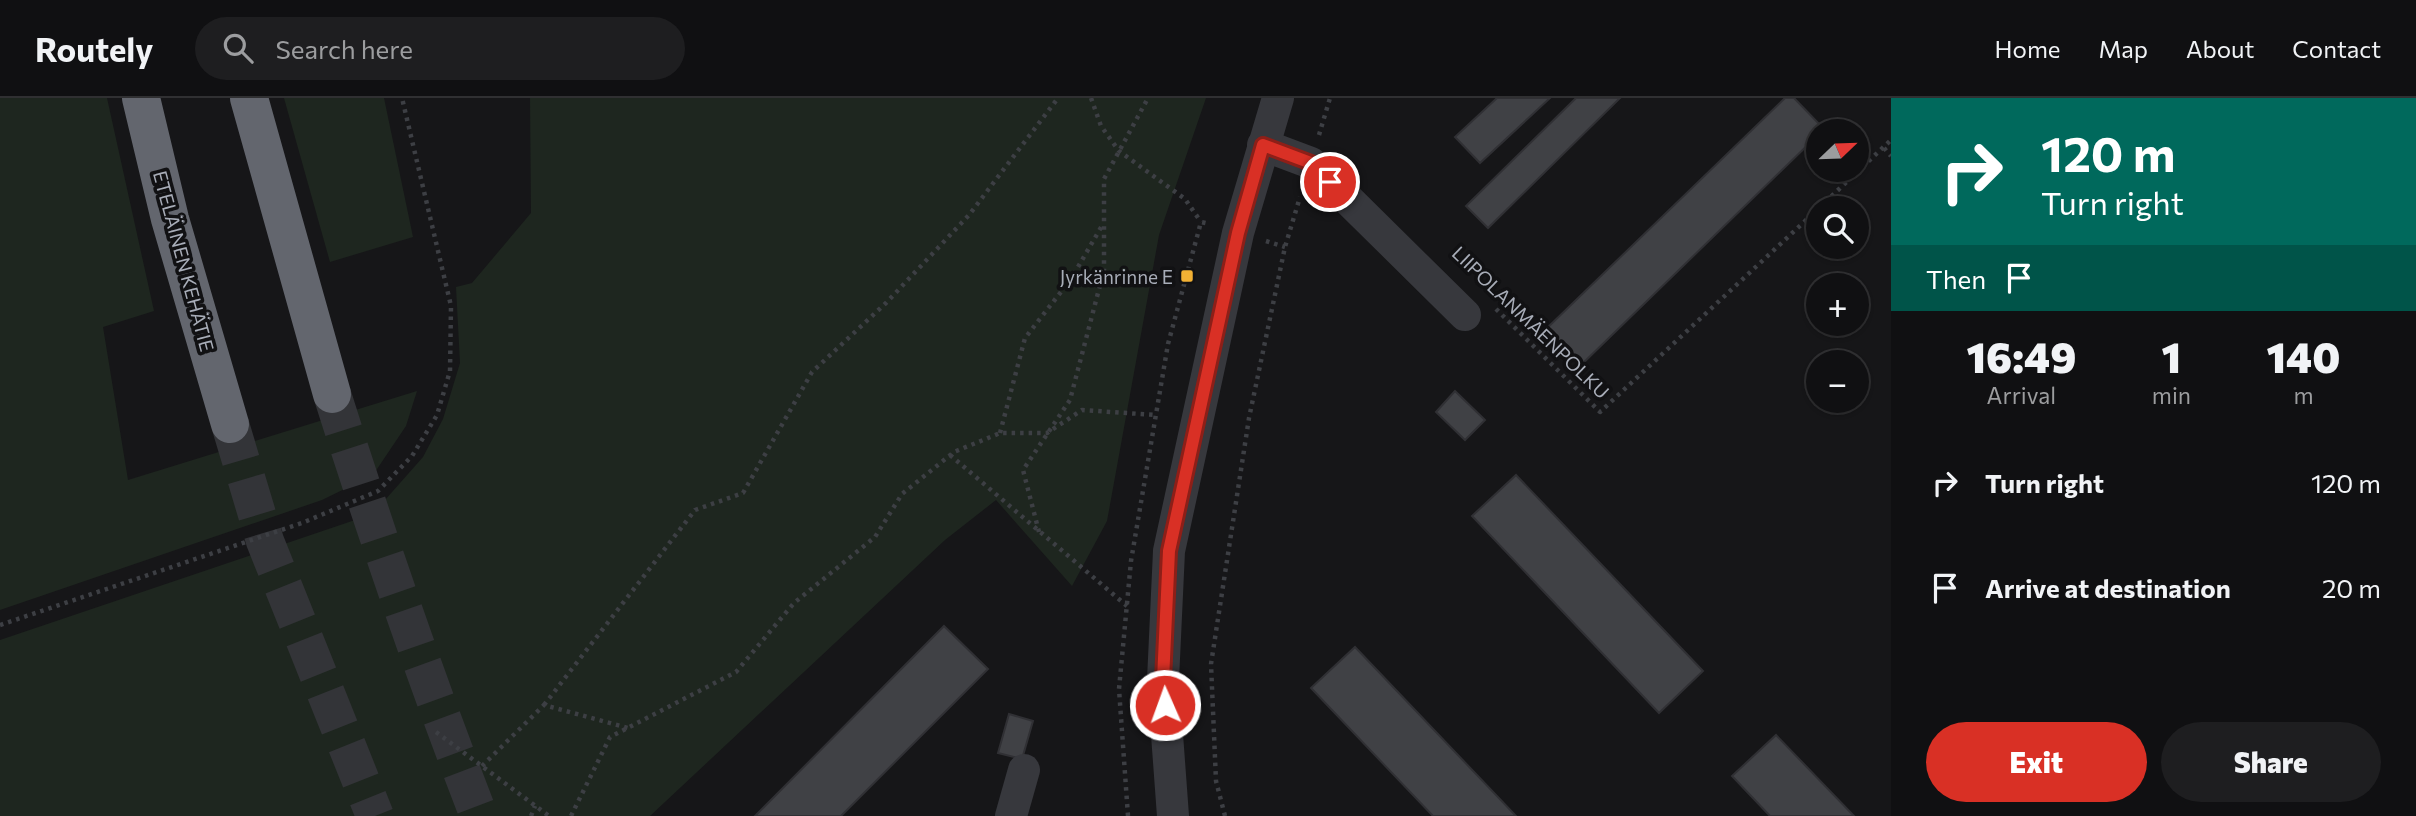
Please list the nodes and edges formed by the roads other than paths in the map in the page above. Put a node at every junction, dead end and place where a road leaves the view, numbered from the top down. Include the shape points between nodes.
1 (141, 98) edge
2 (249, 98) edge
3 (1278, 98) edge
4 (1263, 145) junction
5 (1479, 310) road end
6 (332, 394) tunnel mouth
7 (230, 424) tunnel mouth
8 (1024, 770) dead end
9 (1011, 816) edge
10 (1173, 816) edge

1 - 7 highway, ETELÄINEN KEHÄTIE via 170,219
2 - 6 highway
3 - 4 street
4 - 5 street via 1320,153
4 - 10 street via 1238,233 1169,551 1163,680
8 - 9 street

